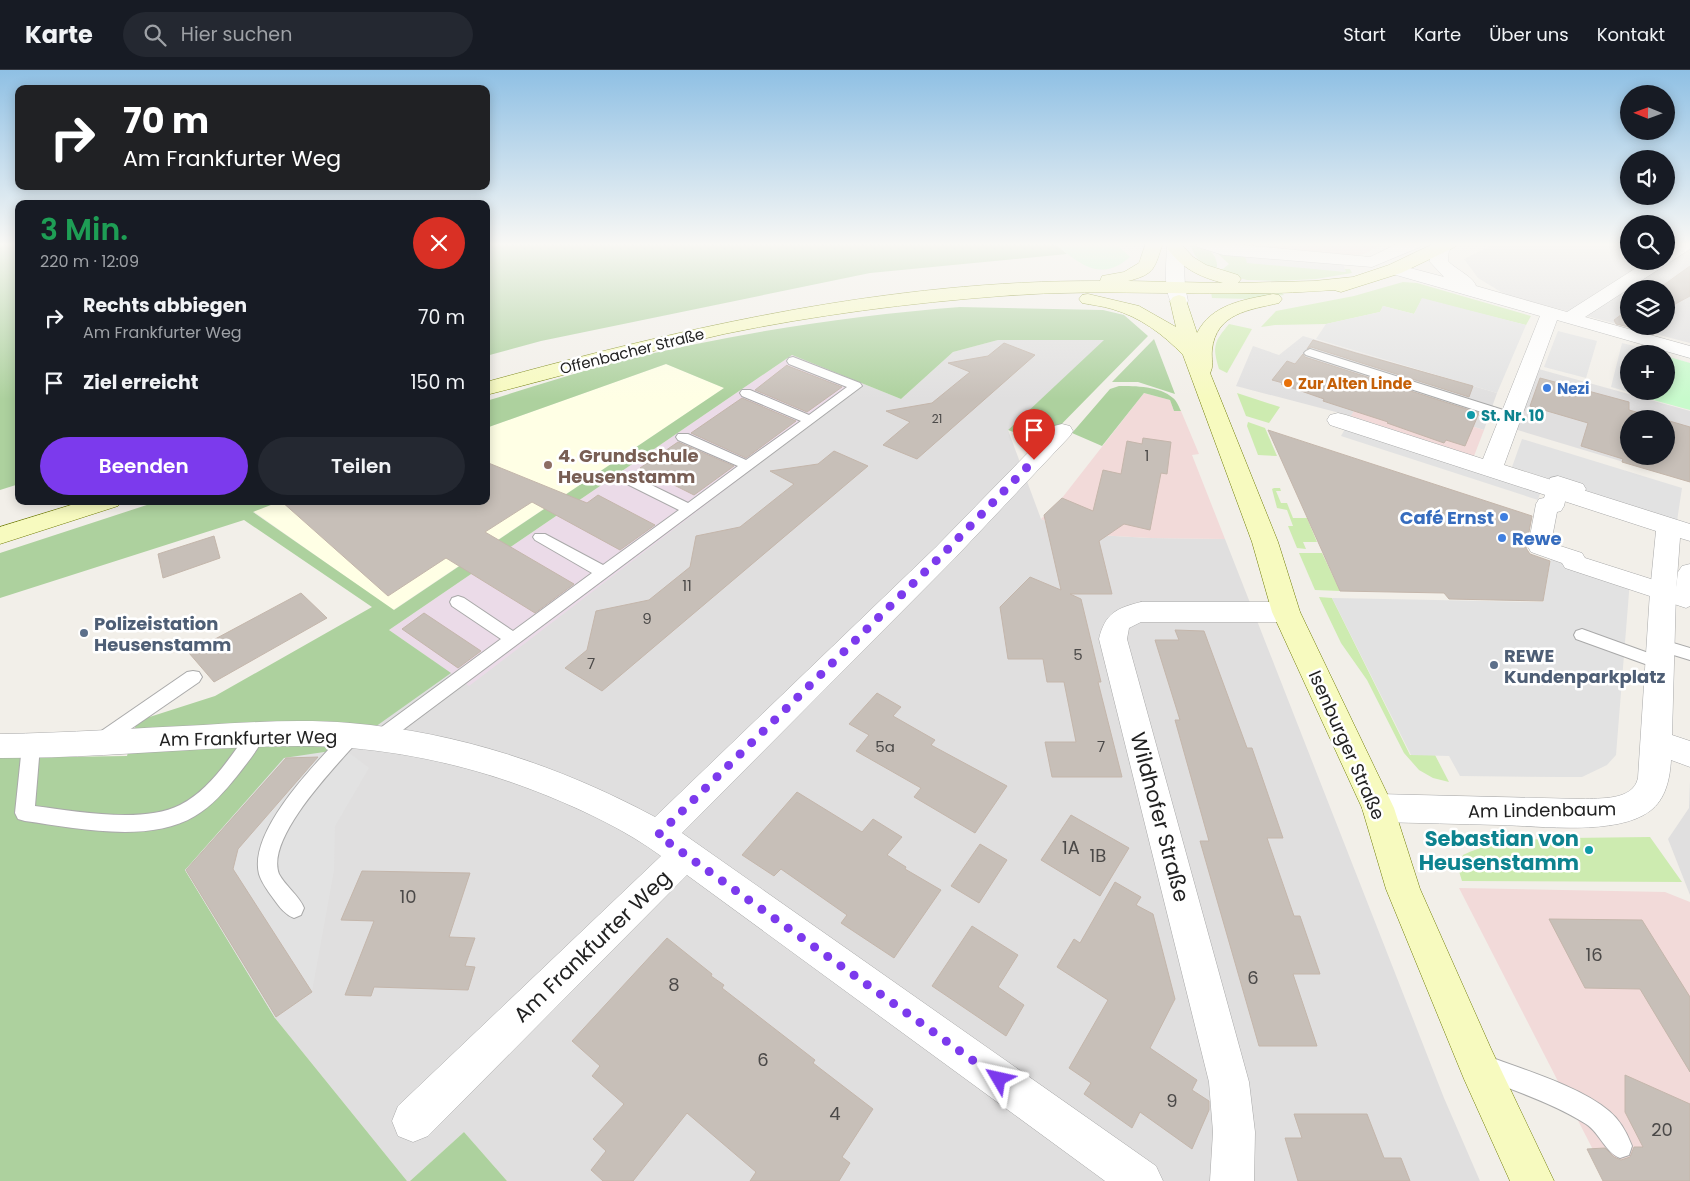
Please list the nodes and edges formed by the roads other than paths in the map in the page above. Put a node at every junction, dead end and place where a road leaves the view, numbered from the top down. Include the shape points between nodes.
1 (1178, 294) edge
2 (1017, 295) edge
3 (1083, 295) edge
4 (1271, 295) edge
5 (1488, 295) edge
6 (1597, 295) edge
7 (1492, 296) joint
8 (1560, 315) junction
9 (1690, 352) edge
10 (1192, 353) junction
11 (1310, 353) dead end
12 (793, 361) dead end
13 (1204, 386) junction
14 (490, 388) edge
15 (746, 394) dead end
16 (1511, 417) junction
17 (810, 420) junction
18 (1338, 420) dead end
19 (1062, 431) dead end
20 (683, 436) dead end
21 (748, 466) junction
22 (1491, 469) junction
23 (626, 478) dead end
24 (1557, 490) junction
25 (97, 505) edge
26 (689, 509) junction
27 (1683, 528) edge
28 (0, 536) edge
29 (540, 537) dead end
30 (603, 572) junction
31 (1690, 572) edge
32 (1663, 591) junction
33 (458, 602) dead end
34 (1286, 612) junction
35 (1582, 635) dead end
36 (513, 639) junction
37 (1690, 645) edge
38 (1660, 648) junction
39 (1690, 654) edge
40 (192, 677) dead end
41 (256, 735) junction
42 (365, 737) junction
43 (99, 742) junction
44 (1657, 742) junction
45 (15, 746) edge
46 (1690, 754) edge
47 (1378, 808) junction
48 (671, 845) junction
49 (294, 908) dead end
50 (1478, 1065) junction
51 (413, 1121) dead end
52 (1620, 1146) dead end
53 (1141, 1181) edge
54 (1232, 1181) edge
55 (1532, 1181) edge

1 - 10 main road, Isenburger Straße
2 - 14 main road, Offenbacher Straße via 898,301 804,313 690,336
3 - 10 main road via 1139,311 1164,326
4 - 13 main road via 1230,309 1212,322 1202,352
5 - 7 street
6 - 8 street
7 - 8 street
8 - 9 street
8 - 16 street
10 - 13 main road, Isenburger Straße
11 - 16 lane
12 - 17 lane via 856,386
13 - 34 main road, Isenburger Straße via 1265,542
15 - 17 lane
16 - 22 street
17 - 21 lane
18 - 22 street, Am Lindenbaum
19 - 48 street, Am Frankfurter Weg
20 - 21 lane
21 - 26 lane
22 - 24 street, Am Lindenbaum
23 - 26 lane
24 - 27 street, Am Lindenbaum
24 - 32 street via 1553,506 1547,504 1539,548
25 - 28 main road
26 - 30 lane
27 - 32 street, Am Lindenbaum
29 - 30 lane
30 - 36 lane
31 - 32 street via 1686,599
32 - 38 street, Am Lindenbaum
33 - 36 lane
34 - 47 main road, Isenburger Straße
34 - 54 street, Wildhofer Straße via 1141,612 1125,616 1115,627 1113,639 1229,1082 1236,1138
35 - 38 lane
36 - 42 lane
37 - 38 lane
38 - 39 lane
38 - 44 street, Am Lindenbaum
40 - 43 lane
41 - 42 street, Am Frankfurter Weg
41 - 43 street, Am Frankfurter Weg
41 - 45 lane via 226,777 204,798 187,811 167,819 146,822 25,814
42 - 48 street, Am Frankfurter Weg via 455,752 540,777 610,808
42 - 49 lane via 300,793 272,842 269,874
43 - 45 street, Am Frankfurter Weg
44 - 46 street
44 - 47 street, Am Lindenbaum via 1652,785 1641,800 1628,808 1582,813
47 - 50 main road, Isenburger Straße via 1402,889
48 - 51 street, Am Frankfurter Weg
48 - 53 street, Am Frankfurter Weg
50 - 52 lane via 1594,1114 1612,1132
50 - 55 main road, Isenburger Straße

